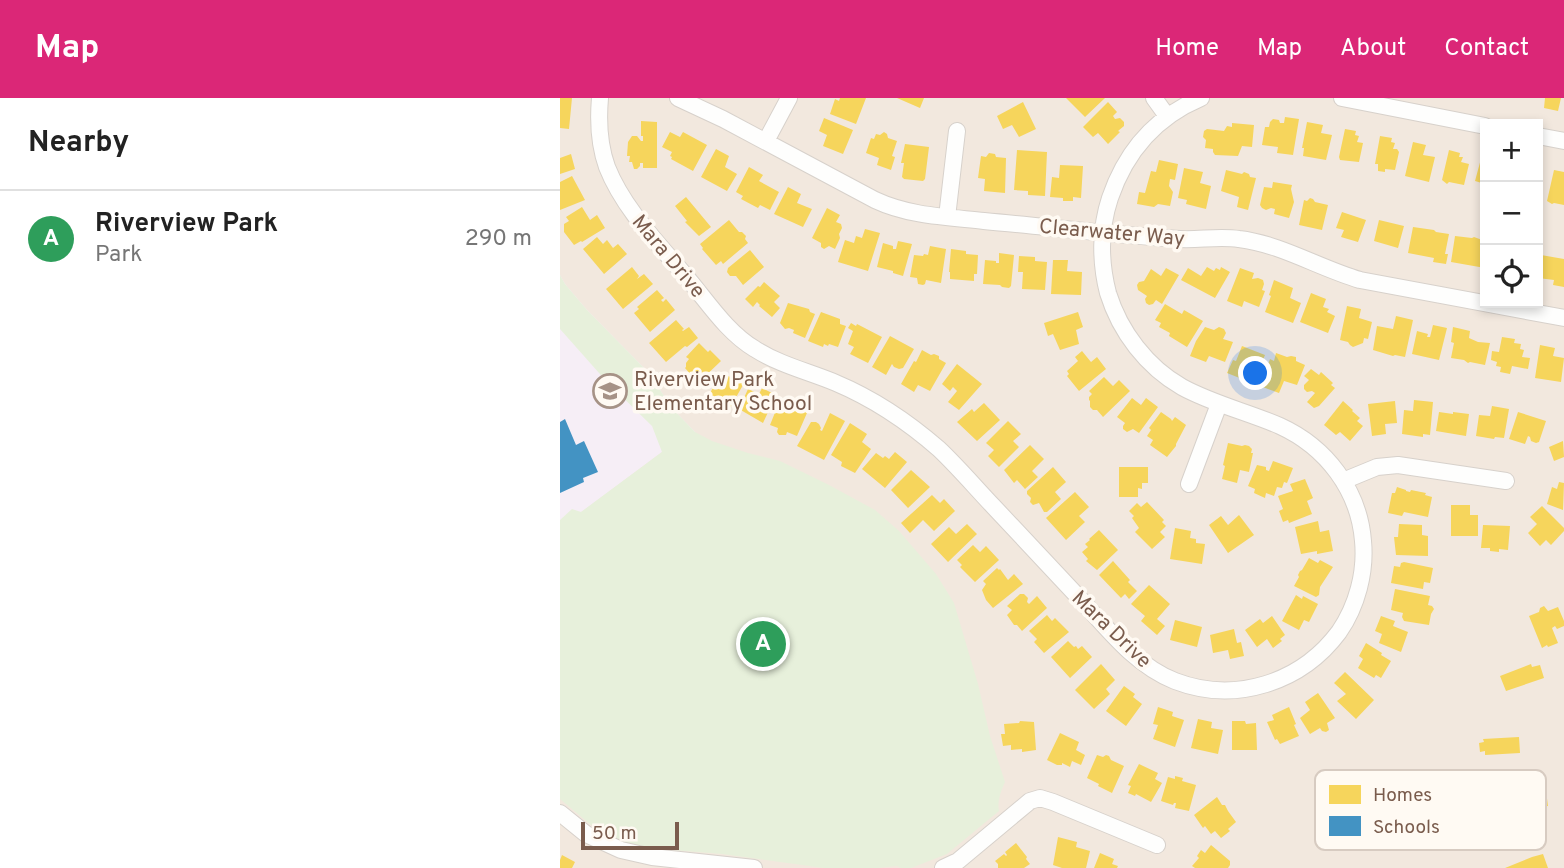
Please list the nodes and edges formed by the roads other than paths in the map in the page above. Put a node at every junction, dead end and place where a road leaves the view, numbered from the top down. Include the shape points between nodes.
1 (600, 98) edge
2 (678, 98) edge
3 (789, 98) edge
4 (1154, 98) edge
5 (1202, 98) edge
6 (1342, 98) edge
7 (1167, 116) junction
8 (1480, 125) edge
9 (957, 131) dead end
10 (1543, 137) edge
11 (766, 141) junction
12 (1564, 141) edge
13 (947, 217) junction
14 (1102, 233) junction
15 (1564, 318) edge
16 (1219, 404) junction
17 (1343, 481) junction
18 (1506, 481) dead end
19 (1189, 484) dead end
20 (560, 813) edge
21 (1157, 845) dead end
22 (954, 866) edge
23 (754, 868) edge

1 - 17 street, Mara Drive via 602,150 617,188 733,332 767,356 865,397 923,436 1127,649 1163,676 1205,690 1253,688 1292,673 1325,649 1348,617 1362,573 1361,525
2 - 11 street, Clearwater Way
3 - 11 street
4 - 7 street
5 - 7 street, Mara Drive
6 - 8 street
7 - 14 street, Mara Drive via 1120,173
9 - 13 street
10 - 12 street
11 - 13 street, Clearwater Way via 886,205
13 - 14 street, Clearwater Way
14 - 15 street, Clearwater Way via 1252,241 1360,280
14 - 16 street, Mara Drive via 1108,292 1133,342 1167,377
16 - 17 street, Mara Drive via 1295,434 1322,455
16 - 19 street
17 - 18 street via 1388,465
20 - 23 street via 586,834 621,850
21 - 22 street via 1040,798 1026,804

